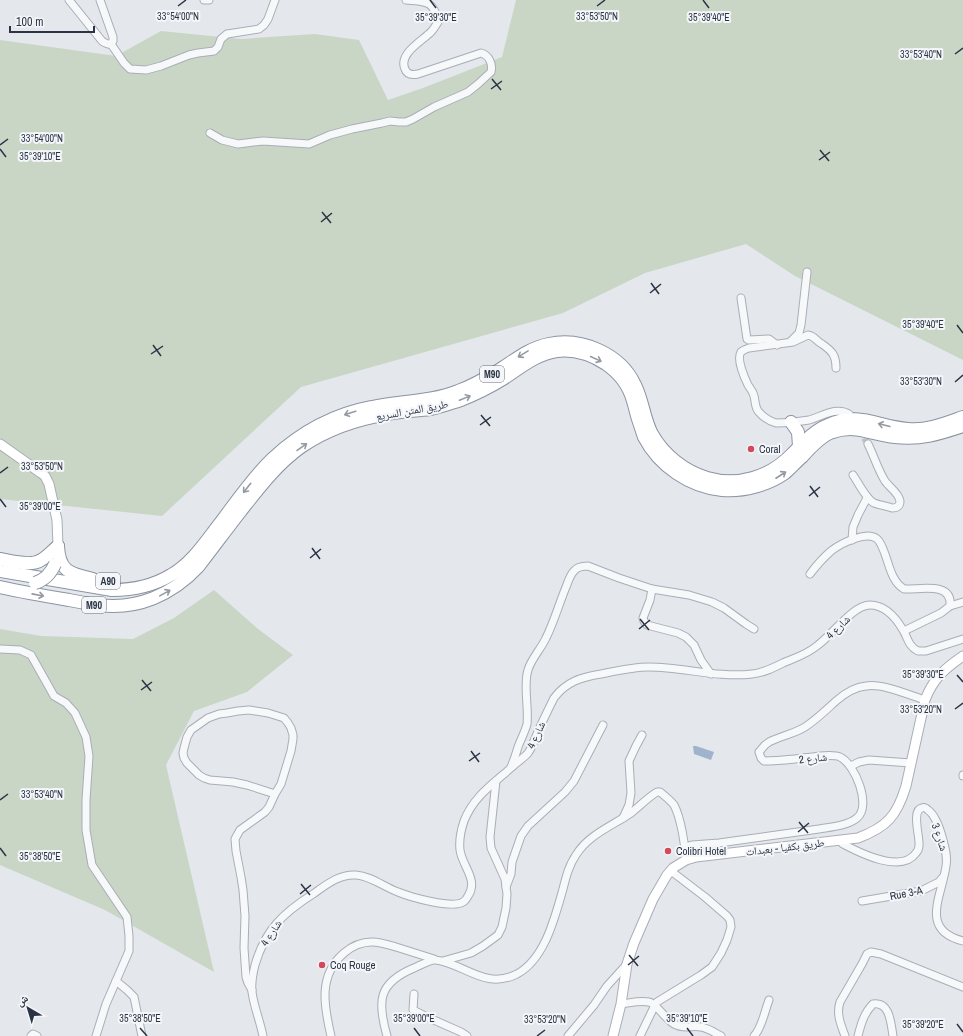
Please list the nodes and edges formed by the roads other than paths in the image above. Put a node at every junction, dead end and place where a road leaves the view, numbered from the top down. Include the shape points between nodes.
1 (69, 0) edge
2 (100, 0) edge
3 (204, 0) edge
4 (209, 0) edge
5 (275, 0) edge
6 (406, 0) edge
7 (112, 44) junction
8 (210, 132) dead end
9 (807, 272) dead end
10 (741, 298) dead end
11 (790, 343) junction
12 (777, 345) junction
13 (836, 368) dead end
14 (849, 414) dead end
15 (963, 417) edge
16 (791, 422) junction
17 (963, 426) edge
18 (0, 444) edge
19 (868, 444) tunnel mouth
20 (799, 446) junction
21 (853, 475) dead end
22 (867, 498) junction
23 (852, 540) junction
24 (57, 555) junction
25 (0, 559) edge
26 (0, 571) edge
27 (176, 572) junction
28 (810, 574) dead end
29 (0, 578) edge
30 (0, 587) edge
31 (652, 589) junction
32 (963, 602) edge
33 (950, 606) junction
34 (754, 629) dead end
35 (904, 631) junction
36 (963, 639) edge
37 (0, 649) edge
38 (963, 656) edge
39 (711, 674) junction
40 (925, 700) junction
41 (602, 725) dead end
42 (642, 736) dead end
43 (911, 763) junction
44 (851, 766) junction
45 (511, 767) junction
46 (496, 781) junction
47 (275, 794) junction
48 (623, 818) junction
49 (840, 841) junction
50 (685, 847) junction
51 (686, 860) junction
52 (671, 870) junction
53 (945, 875) junction
54 (506, 887) junction
55 (862, 901) dead end
56 (963, 942) edge
57 (434, 959) junction
58 (443, 961) junction
59 (627, 964) junction
60 (116, 981) junction
61 (963, 987) edge
62 (252, 990) junction
63 (414, 994) dead end
64 (769, 1000) dead end
65 (621, 1004) junction
66 (655, 1005) junction
67 (31, 1036) edge
68 (37, 1036) edge
69 (96, 1036) edge
70 (142, 1036) edge
71 (263, 1036) edge
72 (331, 1036) edge
73 (387, 1036) edge
74 (467, 1036) edge
75 (568, 1036) edge
76 (613, 1036) edge
77 (640, 1036) edge
78 (721, 1036) edge
79 (754, 1036) edge
80 (845, 1036) edge
81 (858, 1036) edge
82 (893, 1036) edge

1 - 7 street via 102,41
2 - 7 street via 113,37
3 - 4 street
5 - 7 street via 268,20 260,29 227,34 214,51 189,55 161,66 146,70 130,69
6 - 8 street via 430,4 436,11 438,22 407,54 404,68 410,75 481,53 490,59 491,72 468,92 406,122 382,122 330,135 309,144 262,141 238,144 222,140
9 - 11 street via 801,325 799,333
10 - 12 street via 747,339 769,339
11 - 12 street
11 - 13 street via 808,335 815,338 833,353
12 - 16 street via 749,348 741,353 739,360 754,394 757,410 763,417 776,424
14 - 16 street via 836,411
15 -> 20 highway, طريق المتن السريع / M90 via 916,430 857,419 838,421 825,425
16 - 20 highway via 798,432
30 -> 17 highway, طريق المتن السريع / M90 via 100,606 128,605 156,598 191,574 274,470 318,437 340,426 368,418 429,409 461,400 482,391 533,359 555,351 583,354 613,369 628,389 644,436 661,460 670,469 692,482 723,490 750,488 776,478 786,472 820,439 837,431 857,429 892,437 920,438
18 - 24 main road via 33,466 47,480 57,520
19 - 22 street via 885,481 900,502 892,508
20 -> 27 highway, طريق المتن السريع / M90 via 779,466 752,479 724,481 702,476 674,461 656,440 647,423 642,400 634,382 616,360 591,346 563,342 548,344 528,351 491,375 456,392 423,400 372,406 335,418 310,430 265,466 207,541
21 - 22 street
22 - 23 street via 853,527
23 - 28 street via 832,551
23 - 33 street via 868,536 877,538 897,584 904,590 941,590 949,595
24 - 25 highway via 26,563
24 - 27 highway, A90 via 72,574 98,580 133,582
24 - 29 highway, bridge via 48,575 40,581 26,584
26 - 27 highway, طريق المتن السريع / M90 via 112,590 142,588
31 - 34 street via 689,594 712,602
31 - 39 street via 643,616 644,621 647,625 686,637 694,645
31 - 45 street via 588,566 582,566 574,571 545,640 527,670 526,725
32 - 33 street
33 - 35 street
35 - 36 street, شارع 4 via 906,639 918,651 926,651
35 - 39 street, شارع 4 via 888,612 867,605 859,608 817,646 799,657 753,674
37 - 60 street via 20,650 30,655 54,696 66,703 75,713 86,736 89,756 86,830 92,865 127,917 130,936 129,951
38 - 40 main road, طريق بكفيا - بعبدات via 936,678
39 - 45 street, شارع 4 via 648,667 588,676 573,682 556,695 528,753
40 - 43 main road, طريق بكفيا - بعبدات
40 - 44 street, شارع 2 via 879,686 859,687 844,695 805,726 769,742 759,752 760,758 764,761 834,756
41 - 54 street via 574,781 521,836
42 - 48 street via 629,761 631,793
43 - 44 street via 869,760
43 - 49 main road, طريق بكفيا - بعبدات via 902,799 888,821 863,837
44 - 50 street via 863,801 861,814 852,821 819,829
45 - 46 street, شارع 4
46 - 54 street via 491,848
46 - 62 street, شارع 4 via 475,802 462,829 460,851 472,880 470,893 464,901 456,904 439,903 398,892 366,877 341,877 290,908 276,923 257,957
47 - 47 street via 248,785 210,780 199,775 187,763 183,753 191,730 208,718 238,711 249,710 284,718 291,728 293,739 281,784
47 - 62 street via 269,808 240,830 235,840 243,897 246,977
48 - 50 street via 655,793 660,792 677,812
48 - 58 street via 591,838 576,854 566,876 547,937 528,966 509,978 492,980
49 - 51 main road, طريق بكفيا - بعبدات
49 - 53 street, شارع 3 via 871,858 904,861 914,856 919,848 917,813 924,808 930,812 939,827 945,846
50 - 51 street
51 - 52 main road, طريق بكفيا - بعبدات
52 - 59 main road, طريق بكفيا - بعبدات via 653,899
52 - 66 street via 727,916 731,927 721,953 712,967
53 - 55 street, Rue 3-A via 939,882 921,891
53 - 56 street, شارع 3 via 936,911 937,924 944,932
54 - 58 street via 505,917 498,935 471,953
57 - 58 street
57 - 72 street via 373,942 362,943 349,949 338,959 327,977 325,1002
57 - 73 street via 400,974 386,988 381,1004
59 - 65 main road, طريق بكفيا - بعبدات
59 - 75 street
60 - 69 street
60 - 70 street via 134,997
61 - 80 street via 871,952 838,1008
62 - 71 street, شارع 4
63 - 74 street via 413,1010
64 - 79 street
65 - 66 street via 644,1001
65 - 76 main road, طريق بكفيا - بعبدات
66 - 77 street
66 - 78 street via 670,1022 678,1026 701,1027
67 - 68 street
81 - 82 street via 869,1008 877,1003 882,1004 887,1010

